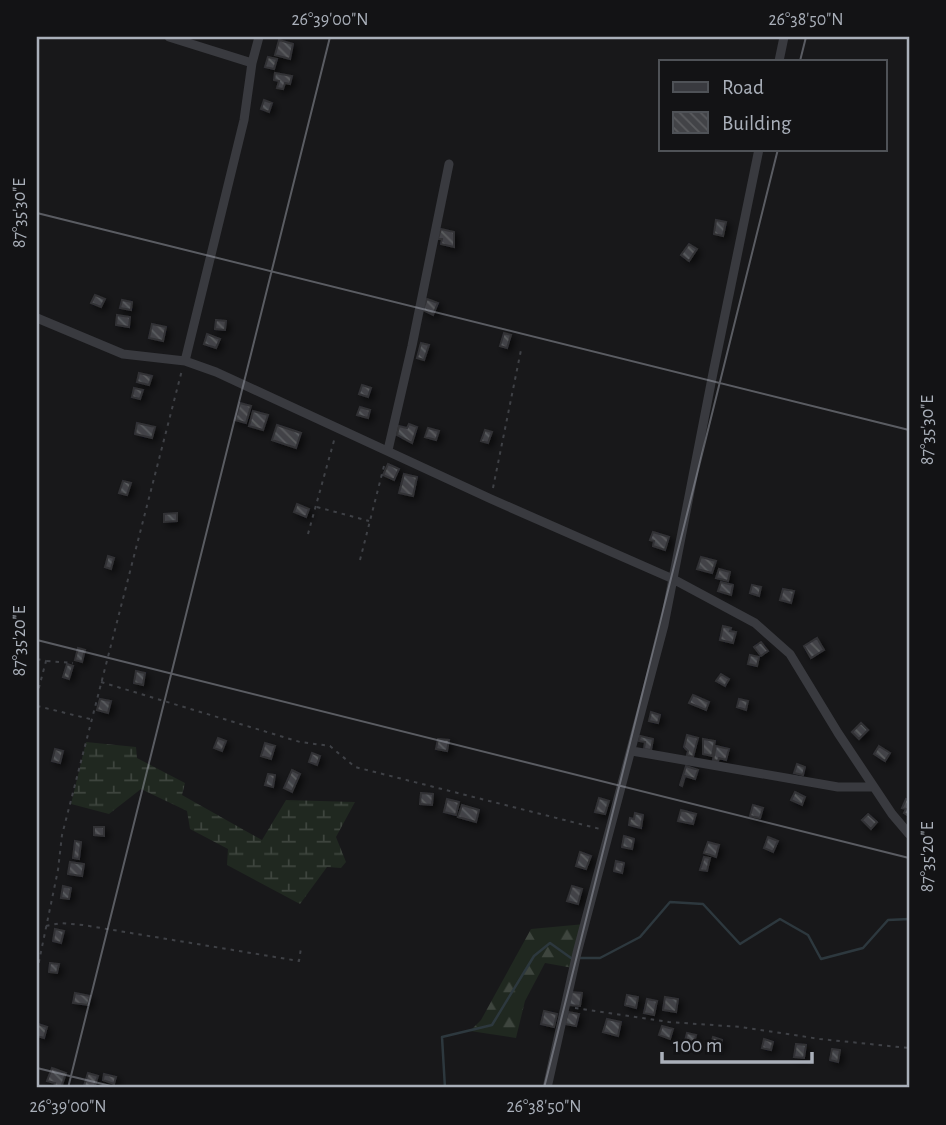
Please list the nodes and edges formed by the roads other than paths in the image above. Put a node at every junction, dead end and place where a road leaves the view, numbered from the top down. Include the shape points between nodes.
1 (169, 37) edge
2 (259, 37) edge
3 (784, 37) edge
4 (779, 60) edge
5 (252, 63) junction
6 (760, 150) edge
7 (449, 164) dead end
8 (37, 318) edge
9 (185, 361) junction
10 (388, 450) junction
11 (673, 579) junction
12 (632, 751) junction
13 (874, 787) junction
14 (909, 834) edge
15 (547, 1088) edge

1 - 5 street
2 - 5 street
3 - 4 street
5 - 9 street via 244,120
6 - 11 street
7 - 10 street
8 - 9 street via 123,355
9 - 10 street
10 - 11 street
11 - 12 street
11 - 13 street via 755,623 790,654
12 - 13 street via 838,787
12 - 15 street
13 - 14 street

